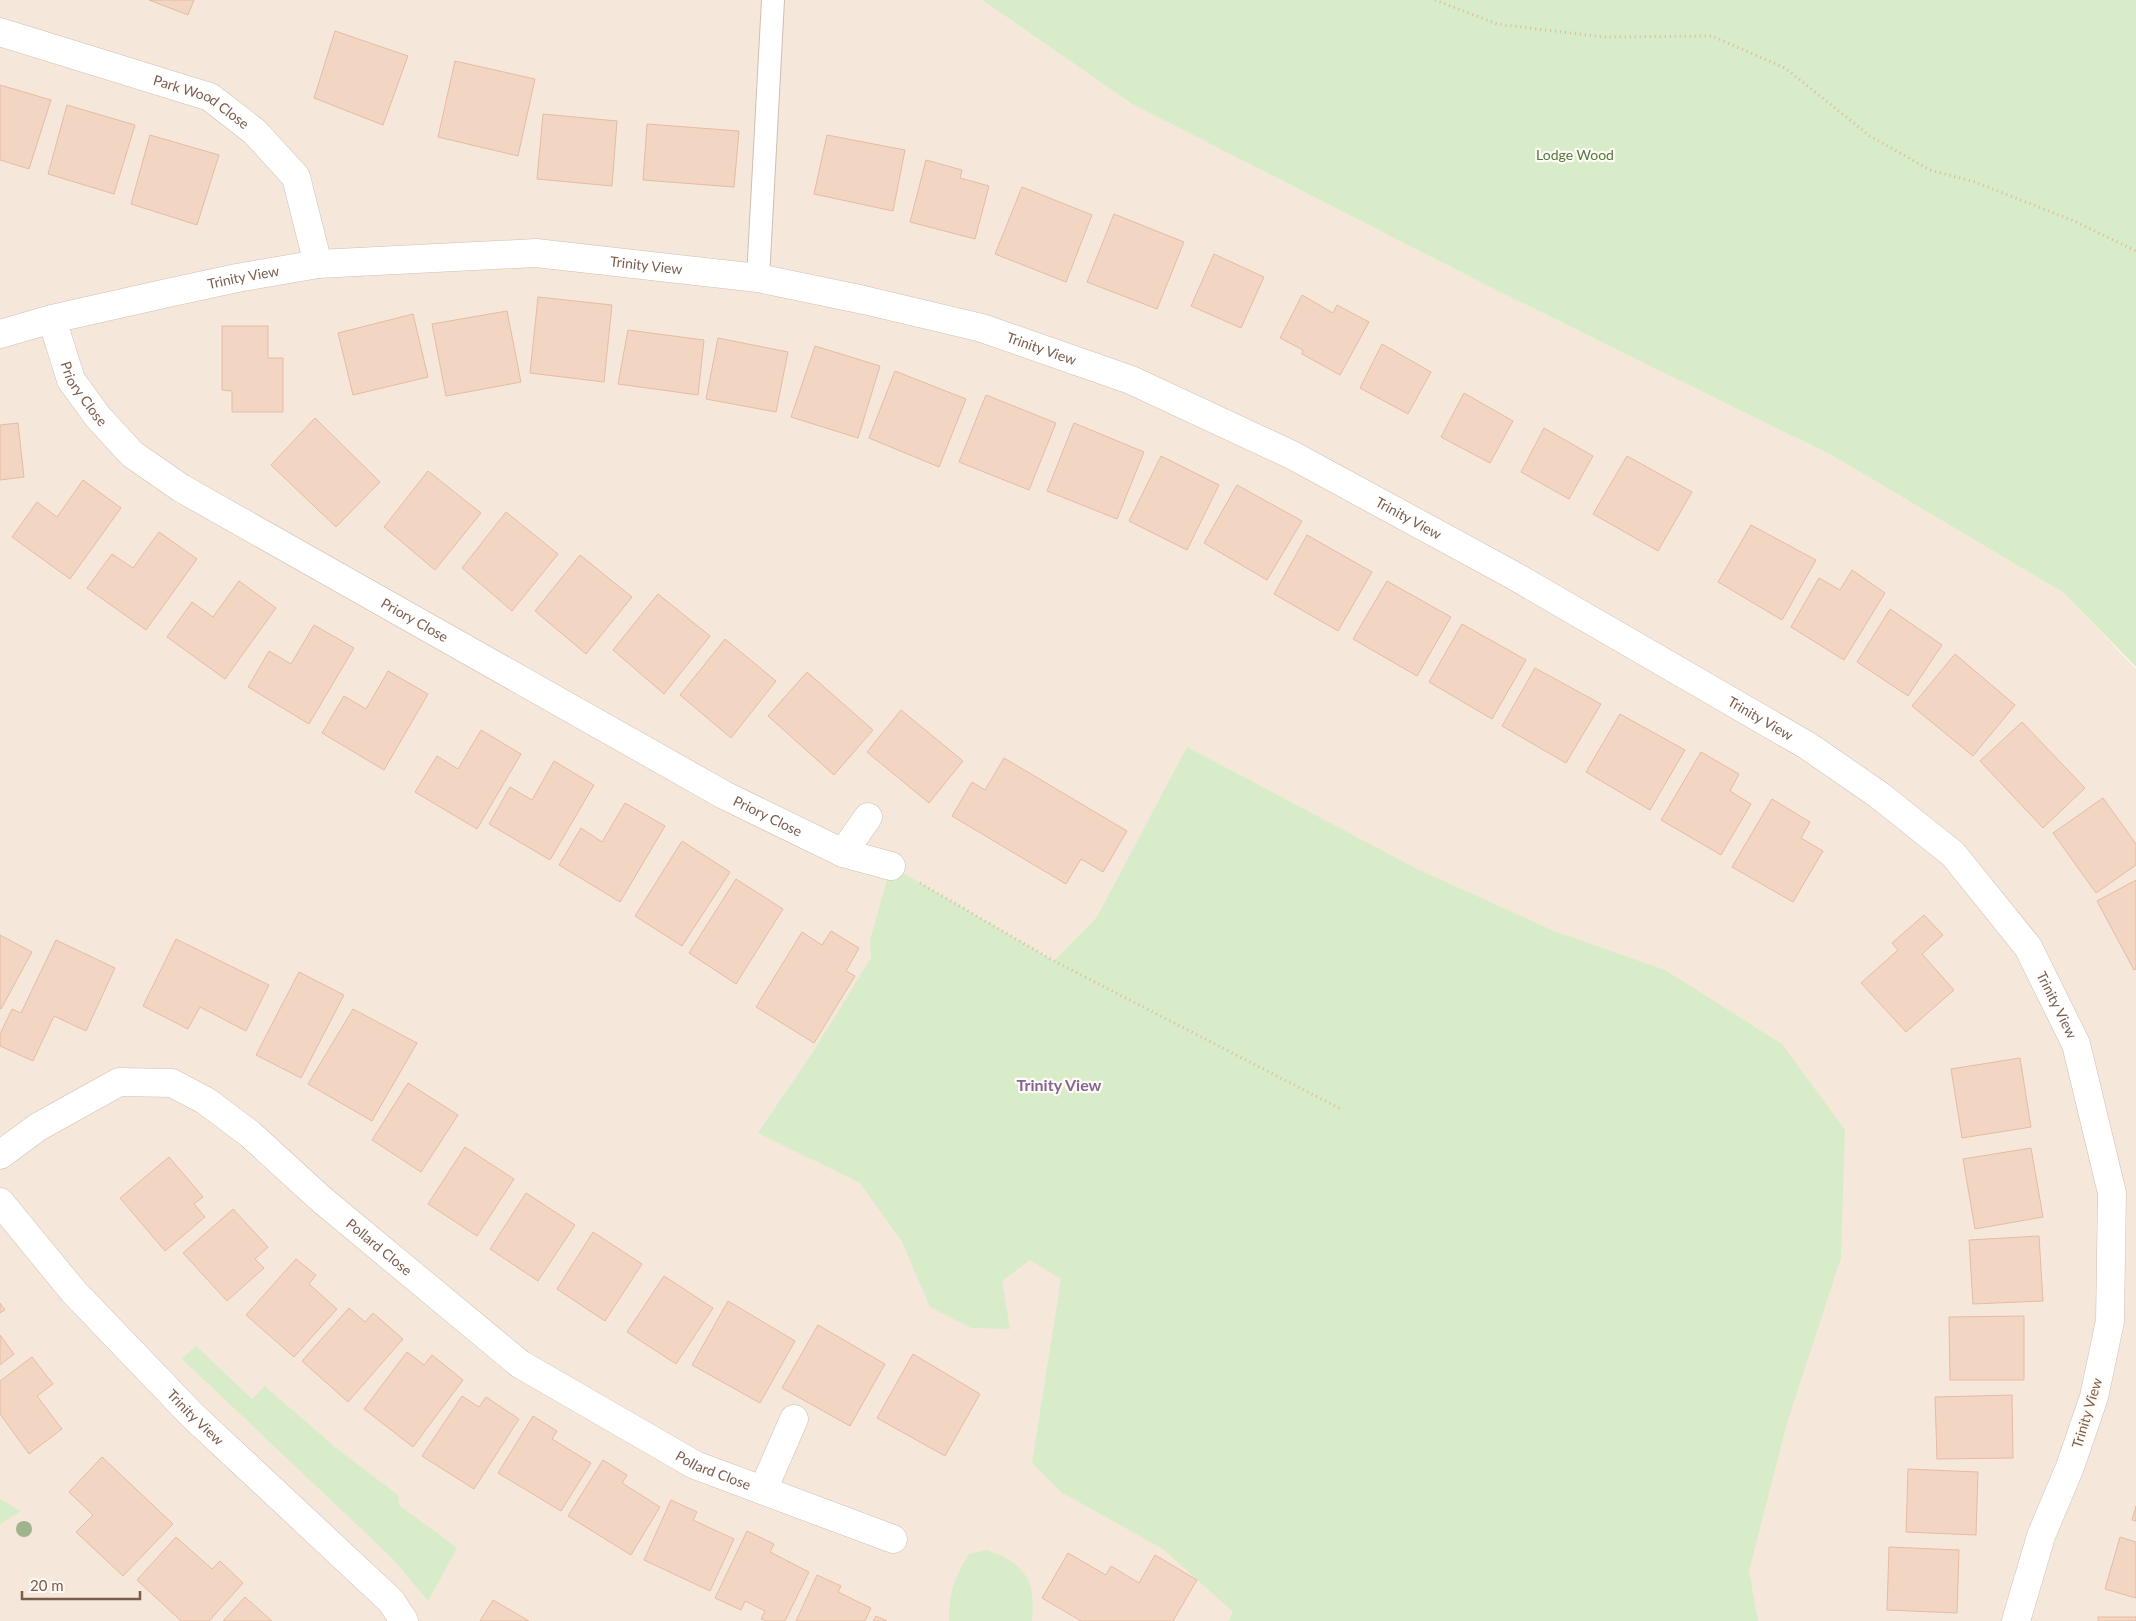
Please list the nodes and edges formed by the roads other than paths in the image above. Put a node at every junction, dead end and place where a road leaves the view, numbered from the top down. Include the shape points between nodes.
1 (773, 0) edge
2 (0, 32) edge
3 (318, 264) junction
4 (758, 278) junction
5 (52, 319) junction
6 (0, 334) edge
7 (868, 818) dead end
8 (843, 853) junction
9 (891, 866) road end
10 (0, 1155) edge
11 (0, 1202) edge
12 (794, 1419) dead end
13 (763, 1490) junction
14 (893, 1539) dead end
15 (404, 1621) edge
16 (2016, 1621) edge

1 - 4 lane
2 - 3 street, Park Wood Close via 210,97 255,132 296,176
3 - 4 street, Trinity View via 536,253
3 - 5 street, Trinity View via 236,278
4 - 16 street, Trinity View via 982,328 1131,380 1292,454 1511,574 1808,746 1879,795 1953,854 2028,947 2076,1044 2112,1193 2110,1321 2094,1397 2070,1467 2041,1536
5 - 6 street, Trinity View
5 - 8 street, Priory Close via 71,380 98,417 132,454 182,488 724,795
7 - 8 street
8 - 9 street, Priory Close
10 - 13 street, Pollard Close via 38,1127 119,1082 172,1083 206,1102 250,1134 321,1199 520,1364 695,1465
11 - 15 street, Trinity View via 74,1292 186,1408 391,1601
12 - 13 street, Pollard Close
13 - 14 street, Pollard Close

